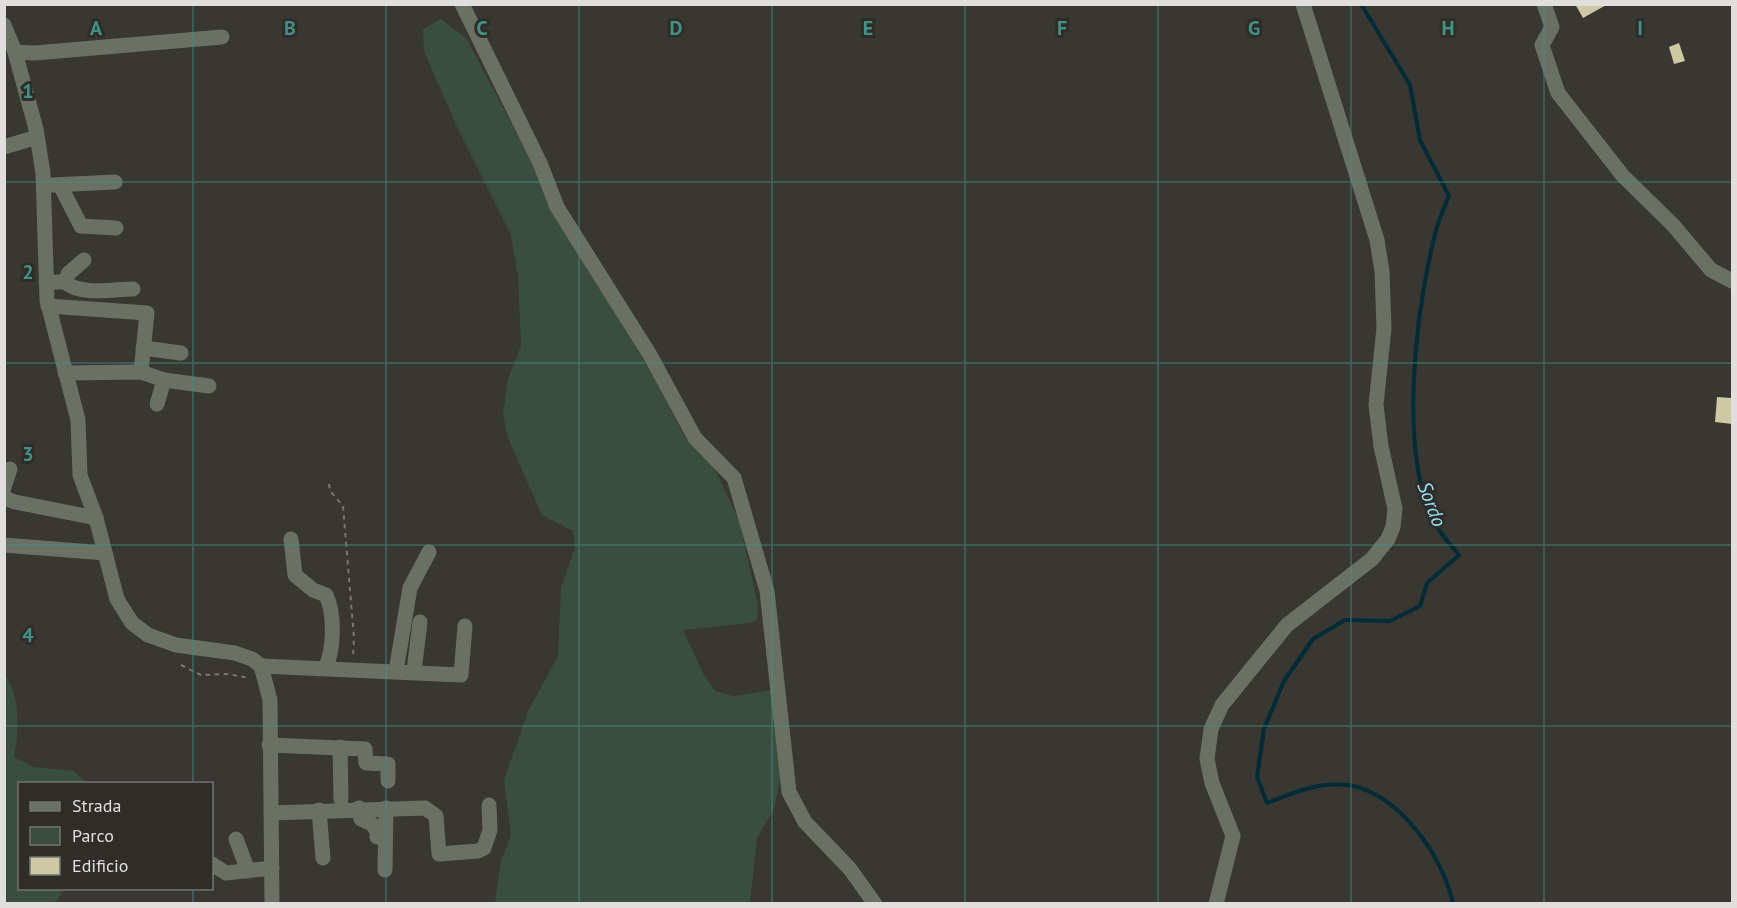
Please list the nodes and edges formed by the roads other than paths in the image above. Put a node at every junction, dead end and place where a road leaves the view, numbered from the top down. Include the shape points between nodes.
1 (462, 4) edge
2 (1304, 4) edge
3 (1544, 4) edge
4 (4, 25) edge
5 (222, 37) dead end
6 (15, 52) junction
7 (37, 137) junction
8 (4, 147) edge
9 (115, 182) dead end
10 (43, 185) junction
11 (62, 188) junction
12 (91, 190) dead end
13 (116, 228) dead end
14 (84, 260) dead end
15 (1732, 281) edge
16 (46, 282) junction
17 (65, 282) junction
18 (133, 289) dead end
19 (48, 306) junction
20 (143, 348) junction
21 (181, 353) dead end
22 (141, 372) junction
23 (64, 373) junction
24 (164, 380) junction
25 (209, 386) dead end
26 (157, 404) dead end
27 (10, 469) dead end
28 (4, 487) edge
29 (4, 495) edge
30 (96, 518) junction
31 (291, 539) dead end
32 (4, 545) edge
33 (429, 552) dead end
34 (105, 553) junction
35 (420, 622) dead end
36 (465, 626) dead end
37 (326, 667) junction
38 (396, 671) junction
39 (414, 671) junction
40 (264, 672) junction
41 (269, 745) junction
42 (340, 747) junction
43 (388, 781) dead end
44 (341, 800) dead end
45 (489, 805) dead end
46 (359, 808) junction
47 (386, 808) junction
48 (319, 810) junction
49 (271, 813) junction
50 (376, 837) dead end
51 (236, 839) dead end
52 (323, 858) dead end
53 (213, 865) edge
54 (272, 868) junction
55 (385, 870) dead end
56 (248, 872) junction
57 (272, 903) edge
58 (875, 903) edge
59 (1216, 903) edge

1 - 58 street via 540,163 557,207 650,355 695,438 734,478 767,591 789,792 805,822 850,869
2 - 59 street via 1377,240 1384,328 1376,405 1395,509 1388,539 1372,559 1287,625 1222,705 1211,729 1207,759 1233,836
3 - 15 street via 1552,27 1542,45 1558,93 1623,177 1673,225 1711,270
4 - 6 street
5 - 6 street
6 - 7 street
7 - 8 street
7 - 10 street
9 - 11 street
10 - 11 street
10 - 16 street
11 - 12 street
11 - 13 street via 81,226
14 - 17 street
16 - 17 street
16 - 19 street
17 - 18 street via 85,289
19 - 20 street via 147,313
19 - 23 street
20 - 21 street
20 - 22 street
22 - 23 street
22 - 24 street
23 - 30 street via 78,420 80,475
24 - 25 street
24 - 26 street
27 - 28 street
29 - 30 street via 15,502
30 - 34 street
31 - 37 street via 295,575 326,595 329,603 331,648
32 - 34 street
33 - 38 street via 410,588
34 - 40 street via 117,599 139,629 176,645 235,653 252,659
35 - 39 street
36 - 39 street via 460,675
37 - 38 street
37 - 40 street
38 - 39 street
40 - 41 street via 270,700
41 - 42 street
41 - 49 street
42 - 43 street via 365,749 366,763 388,764
42 - 44 street
45 - 47 street via 490,830 484,848 439,854 436,816 431,811
46 - 47 street
46 - 48 street
46 - 50 street via 361,819 377,831
47 - 55 street
48 - 49 street
48 - 52 street
49 - 54 street
51 - 56 street
53 - 56 street via 226,873
54 - 56 street
54 - 57 street

